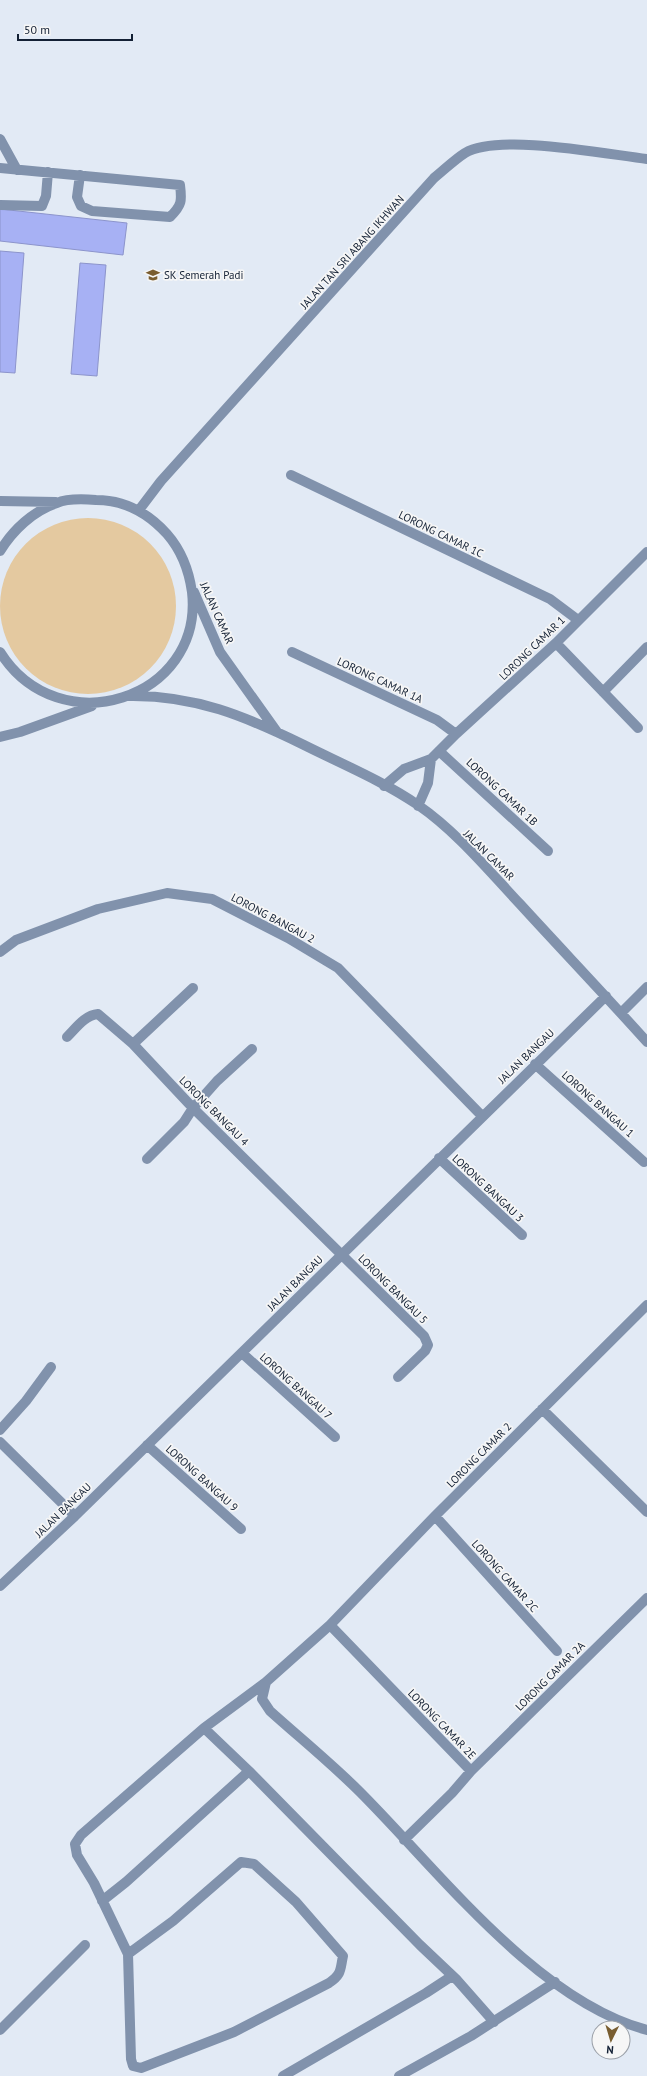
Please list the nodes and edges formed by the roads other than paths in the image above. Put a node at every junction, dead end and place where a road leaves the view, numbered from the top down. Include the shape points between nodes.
1 (0, 139) edge
2 (647, 159) edge
3 (0, 168) edge
4 (17, 170) junction
5 (48, 172) junction
6 (80, 175) junction
7 (0, 205) edge
8 (291, 475) dead end
9 (0, 501) edge
10 (57, 502) junction
11 (139, 510) junction
12 (0, 551) edge
13 (647, 552) edge
14 (191, 583) junction
15 (578, 620) junction
16 (556, 643) junction
17 (647, 647) edge
18 (0, 652) edge
19 (292, 652) dead end
20 (603, 692) junction
21 (129, 696) junction
22 (98, 703) junction
23 (638, 728) dead end
24 (277, 732) junction
25 (456, 734) junction
26 (0, 738) edge
27 (439, 751) junction
28 (431, 759) junction
29 (384, 786) junction
30 (418, 806) junction
31 (548, 851) dead end
32 (0, 952) edge
33 (647, 987) edge
34 (192, 988) dead end
35 (606, 996) junction
36 (621, 1013) junction
37 (67, 1037) dead end
38 (647, 1042) edge
39 (133, 1044) junction
40 (252, 1049) dead end
41 (535, 1064) junction
42 (193, 1108) junction
43 (482, 1116) junction
44 (439, 1158) junction
45 (147, 1159) dead end
46 (644, 1162) dead end
47 (522, 1235) dead end
48 (341, 1254) junction
49 (647, 1305) edge
50 (242, 1353) junction
51 (51, 1367) dead end
52 (398, 1377) dead end
53 (542, 1409) junction
54 (0, 1430) edge
55 (335, 1437) dead end
56 (0, 1442) edge
57 (147, 1445) junction
58 (647, 1512) edge
59 (75, 1516) junction
60 (435, 1516) junction
61 (241, 1529) dead end
62 (0, 1586) edge
63 (647, 1598) edge
64 (330, 1625) junction
65 (557, 1651) dead end
66 (266, 1682) junction
67 (204, 1728) junction
68 (249, 1771) junction
69 (471, 1771) junction
70 (404, 1840) junction
71 (102, 1901) junction
72 (85, 1945) dead end
73 (128, 1954) junction
74 (452, 1976) junction
75 (555, 1982) junction
76 (494, 2022) junction
77 (0, 2030) edge
78 (647, 2030) edge
79 (283, 2076) edge
80 (399, 2076) edge

1 - 4 street
2 - 11 street, JALAN TAN SRI ABANG IKHWAN via 528,145 492,144 465,153 434,178 162,481
3 - 4 street
4 - 5 street
5 - 6 street
5 - 7 street via 46,196 42,206
6 - 6 street via 77,197 81,206 92,211 170,217 178,210 182,201 180,185
8 - 15 street, LORONG CAMAR 1C via 550,599
9 - 10 street
10 - 11 street via 102,500
10 - 12 street via 28,519
11 - 14 street, JALAN CAMAR via 172,540 181,555
13 - 15 street, LORONG CAMAR 1
14 - 21 street via 191,615 183,645 156,680
14 - 24 street, JALAN CAMAR via 220,652
15 - 16 street, LORONG CAMAR 1
16 - 20 street
16 - 25 street, LORONG CAMAR 1
17 - 20 street
18 - 22 street via 19,676 43,693 66,701
19 - 25 street, LORONG CAMAR 1A via 437,720
20 - 23 street
21 - 22 street
21 - 24 street, JALAN CAMAR via 155,696 199,702
22 - 26 street
24 - 29 street, JALAN CAMAR
25 - 27 street, LORONG CAMAR 1
27 - 28 street, LORONG CAMAR 1
27 - 31 street, LORONG CAMAR 1B
28 - 29 street, LORONG CAMAR 1 via 404,769
28 - 30 street via 428,783
29 - 30 street, JALAN CAMAR
30 - 35 street, JALAN CAMAR via 468,848
32 - 43 street, LORONG BANGAU 2 via 16,940 98,909 167,893 212,899 288,938 338,968
33 - 36 street
34 - 39 street
35 - 36 street, JALAN CAMAR
35 - 41 street, JALAN BANGAU
36 - 38 street, JALAN CAMAR
37 - 39 street, LORONG BANGAU 4 via 86,1018 98,1014
39 - 42 street, LORONG BANGAU 4
40 - 42 street via 217,1081
41 - 43 street, JALAN BANGAU
41 - 46 street, LORONG BANGAU 1
42 - 45 street via 184,1122
42 - 48 street, LORONG BANGAU 4
43 - 44 street, JALAN BANGAU
44 - 47 street, LORONG BANGAU 3
44 - 48 street, JALAN BANGAU
48 - 50 street, JALAN BANGAU
48 - 52 street, LORONG BANGAU 5 via 424,1336 428,1345 425,1351
49 - 53 street, LORONG CAMAR 2
50 - 55 street, LORONG BANGAU 7
50 - 57 street, JALAN BANGAU
51 - 54 street
53 - 58 street
53 - 60 street, LORONG CAMAR 2
56 - 59 street
57 - 59 street, JALAN BANGAU
57 - 61 street, LORONG BANGAU 9
59 - 62 street, JALAN BANGAU
60 - 64 street, LORONG CAMAR 2
60 - 65 street, LORONG CAMAR 2C
63 - 69 street, LORONG CAMAR 2A
64 - 66 street, LORONG CAMAR 2
64 - 69 street, LORONG CAMAR 2E
66 - 67 street, LORONG CAMAR 2
66 - 70 street via 262,1699 270,1711 359,1791
67 - 68 street
67 - 71 street, LORONG CAMAR 2 via 81,1835 75,1844 77,1855
68 - 71 street
68 - 74 street
69 - 70 street, LORONG CAMAR 2E
70 - 75 street via 489,1927
71 - 73 street
72 - 77 street
73 - 73 street via 130,2059 133,2066 142,2068 234,2032 329,1983 341,1972 343,1956 296,1902 254,1864 247,1862 241,1862 173,1921
74 - 76 street
74 - 79 street
75 - 76 street
75 - 78 street via 590,2006
76 - 80 street

